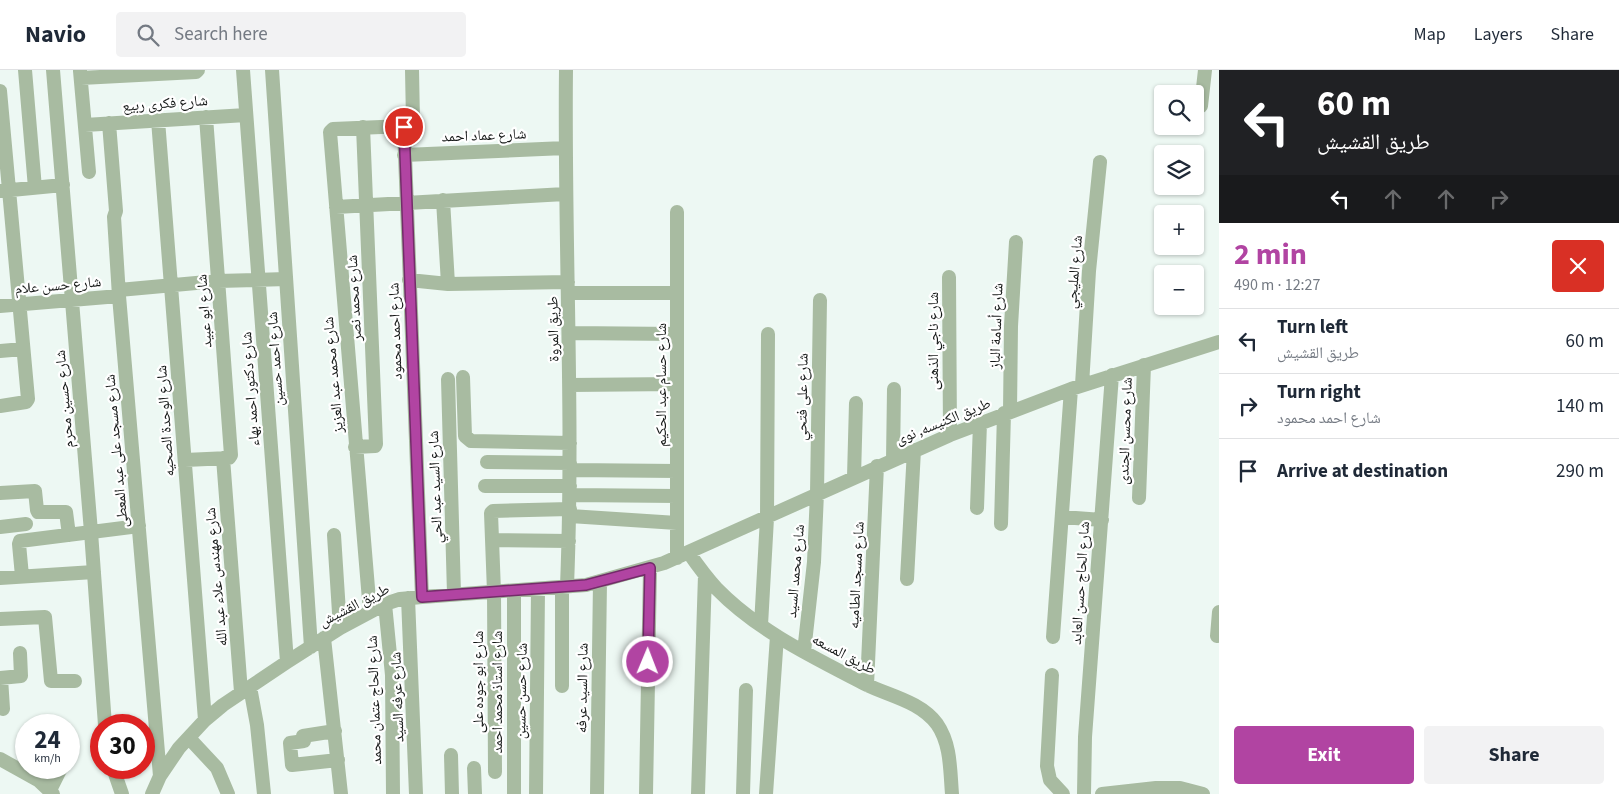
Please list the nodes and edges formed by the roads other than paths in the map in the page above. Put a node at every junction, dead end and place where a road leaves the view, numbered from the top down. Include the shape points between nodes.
1 (25, 70) edge
2 (53, 70) edge
3 (243, 70) edge
4 (272, 70) edge
5 (412, 70) edge
6 (566, 70) edge
7 (1206, 70) edge
8 (197, 71) edge
9 (80, 74) edge
10 (1204, 85) edge
11 (0, 91) edge
12 (246, 114) junction
13 (206, 117) junction
14 (158, 120) junction
15 (109, 123) junction
16 (85, 125) junction
17 (405, 126) junction
18 (363, 128) junction
19 (565, 148) junction
20 (404, 154) junction
21 (1100, 162) dead end
22 (89, 172) dead end
23 (62, 185) junction
24 (35, 188) junction
25 (5, 191) edge
26 (565, 194) junction
27 (443, 200) junction
28 (406, 203) junction
29 (366, 205) junction
30 (336, 207) junction
31 (676, 212) dead end
32 (1016, 242) dead end
33 (949, 277) dead end
34 (259, 278) junction
35 (286, 279) junction
36 (409, 280) junction
37 (218, 281) junction
38 (448, 284) junction
39 (171, 285) junction
40 (568, 287) junction
41 (119, 293) junction
42 (677, 293) junction
43 (72, 300) junction
44 (820, 300) dead end
45 (18, 304) junction
46 (0, 306) edge
47 (569, 334) junction
48 (677, 334) junction
49 (768, 334) dead end
50 (1219, 342) edge
51 (23, 348) junction
52 (0, 351) edge
53 (1144, 365) junction
54 (1112, 375) junction
55 (463, 377) dead end
56 (448, 379) dead end
57 (570, 384) junction
58 (677, 384) junction
59 (1076, 387) junction
60 (894, 390) dead end
61 (856, 403) dead end
62 (0, 406) edge
63 (1007, 412) junction
64 (980, 423) junction
65 (950, 435) junction
66 (570, 443) junction
67 (355, 447) junction
68 (914, 450) junction
69 (222, 458) junction
70 (185, 460) junction
71 (893, 460) junction
72 (487, 462) dead end
73 (570, 466) junction
74 (877, 466) junction
75 (677, 471) junction
76 (854, 477) junction
77 (485, 486) dead end
78 (570, 491) junction
79 (0, 493) edge
80 (817, 494) junction
81 (677, 496) junction
82 (1139, 498) dead end
83 (977, 508) dead end
84 (570, 513) junction
85 (1062, 517) junction
86 (767, 518) junction
87 (1102, 520) junction
88 (677, 523) junction
89 (26, 524) dead end
90 (1001, 524) dead end
91 (139, 526) junction
92 (0, 527) edge
93 (91, 532) junction
94 (69, 535) junction
95 (334, 535) dead end
96 (492, 540) junction
97 (569, 541) junction
98 (683, 556) junction
99 (650, 568) junction
100 (94, 572) junction
101 (22, 576) junction
102 (705, 576) junction
103 (0, 578) edge
104 (907, 579) dead end
105 (600, 582) junction
106 (564, 587) junction
107 (538, 589) junction
108 (514, 591) junction
109 (494, 592) junction
110 (454, 594) junction
111 (415, 597) junction
112 (385, 604) junction
113 (370, 612) junction
114 (1219, 612) edge
115 (0, 619) edge
116 (761, 625) junction
117 (340, 628) junction
118 (777, 636) junction
119 (1217, 636) dead end
120 (1053, 637) dead end
121 (324, 638) junction
122 (311, 646) junction
123 (804, 652) junction
124 (20, 653) dead end
125 (287, 662) junction
126 (1052, 676) dead end
127 (1, 678) edge
128 (76, 681) dead end
129 (867, 685) junction
130 (562, 686) dead end
131 (246, 690) junction
132 (746, 690) dead end
133 (3, 709) dead end
134 (104, 714) edge
135 (205, 720) junction
136 (334, 731) junction
137 (189, 738) junction
138 (451, 754) dead end
139 (0, 760) edge
140 (338, 760) junction
141 (474, 768) dead end
142 (495, 772) dead end
143 (160, 776) junction
144 (57, 779) edge
145 (117, 779) edge
146 (52, 792) edge
147 (122, 794) edge
148 (152, 794) edge
149 (228, 794) edge
150 (264, 794) edge
151 (341, 794) edge
152 (392, 794) edge
153 (416, 794) edge
154 (452, 794) edge
155 (475, 794) edge
156 (514, 794) edge
157 (536, 794) edge
158 (597, 794) edge
159 (646, 794) edge
160 (698, 794) edge
161 (743, 794) edge
162 (766, 794) edge
163 (952, 794) edge
164 (1063, 794) edge
165 (1084, 794) edge
166 (1102, 794) edge
167 (1203, 794) edge

1 - 24 street
2 - 23 street, شارع حسين محرم
3 - 12 street, شارع دكتور احمد بهاء
4 - 35 street, شارع احمد حسين
5 - 17 street, شارع احمد محمود via 413,121
6 - 19 street, طريق المروة
7 - 10 street
8 - 9 street
9 - 16 street
11 - 25 street
12 - 13 street, شارع فكرى ربيع
12 - 34 street, شارع دكتور احمد بهاء
13 - 14 street, شارع فكرى ربيع
13 - 37 street, شارع ابو عبيد
14 - 15 street, شارع فكرى ربيع
14 - 39 street, شارع الوحدة الصحيه
15 - 16 street, شارع فكرى ربيع
15 - 41 street, شارع مسجد على عبد المعطى
16 - 22 street
17 - 18 street
17 - 20 street, شارع احمد محمود
18 - 29 street, شارع محمد نصر
18 - 30 street, شارع محمد عبد العزيز via 333,129 330,135
19 - 20 street, شارع عماد احمد
19 - 26 street, طريق المروة
20 - 28 street, شارع احمد محمود
21 - 59 street, شارع المليجي
23 - 24 street
23 - 43 street, شارع حسين محرم
24 - 25 street
25 - 45 street
26 - 27 street
26 - 40 street, طريق المروة
27 - 28 street
27 - 38 street
28 - 29 street
28 - 36 street, شارع احمد محمود
29 - 30 street
29 - 67 street, شارع محمد نصر via 376,444
30 - 67 street, شارع محمد عبد العزيز
31 - 42 street, شارع حسام عبد الحكيم
32 - 63 street, شارع أسامة الباز
33 - 65 street, شارع ناجي الذهنى
34 - 35 street, شارع حسن علام
34 - 37 street, شارع حسن علام
34 - 125 street, شارع دكتور احمد بهاء
35 - 122 street, شارع احمد حسين
36 - 38 street
36 - 111 street, شارع احمد محمود
37 - 39 street, شارع حسن علام
37 - 69 street, شارع ابو عبيد via 231,455
38 - 40 street
39 - 41 street, شارع حسن علام
39 - 70 street, شارع الوحدة الصحيه
40 - 42 street
40 - 47 street, طريق المروة
41 - 43 street, شارع حسن علام
41 - 91 street, شارع مسجد على عبد المعطى
42 - 48 street, شارع حسام عبد الحكيم
43 - 45 street, شارع حسن علام
43 - 93 street, شارع حسين محرم
44 - 80 street, شارع على فتحي
45 - 46 street, شارع حسن علام
45 - 51 street
47 - 48 street
47 - 57 street, طريق المروة
48 - 58 street, شارع حسام عبد الحكيم
49 - 86 street
50 - 53 street, طريق الكنيسه, نوى
51 - 52 street
51 - 62 street via 28,400
53 - 54 street, طريق الكنيسه, نوى
53 - 82 street, شارع محسن الجندى
54 - 59 street, طريق الكنيسه, نوى
54 - 87 street, شارع الحاج حسن العابد
55 - 66 street via 465,436 471,441
56 - 110 street, شارع السيد عبد الحي
57 - 58 street
57 - 66 street, طريق المروة
58 - 75 street, شارع حسام عبد الحكيم
59 - 63 street, طريق الكنيسه, نوى
59 - 85 street, شارع المليجي
60 - 71 street
61 - 76 street
63 - 64 street, طريق الكنيسه, نوى
63 - 90 street, شارع أسامة الباز
64 - 65 street, طريق الكنيسه, نوى
64 - 83 street
65 - 68 street, طريق الكنيسه, نوى
66 - 73 street, طريق المروة
67 - 113 street, شارع محمد عبد العزيز
68 - 71 street, طريق الكنيسه, نوى
68 - 104 street
69 - 70 street
69 - 131 street, شارع مهندس علاء عبد الله
70 - 135 street, شارع الوحدة الصحيه
71 - 74 street, طريق الكنيسه, نوى
72 - 73 street
73 - 75 street
73 - 78 street, طريق المروة
74 - 76 street, طريق الكنيسه, نوى
74 - 129 street, شارع مسجد الطاميه
75 - 81 street, شارع حسام عبد الحكيم
76 - 80 street, طريق الكنيسه, نوى
77 - 78 street
78 - 81 street
78 - 84 street, طريق المروة
79 - 94 street via 35,491 38,512 66,512
80 - 86 street, طريق الكنيسه, نوى
80 - 123 street, شارع محمد السيد via 814,562
81 - 88 street, شارع حسام عبد الحكيم
84 - 88 street
84 - 96 street, شارع ابو جوده على via 493,511
84 - 97 street, طريق المروة
85 - 87 street
85 - 120 street, شارع المليجي
86 - 98 street, طريق الكنيسه, نوى
86 - 116 street
87 - 165 street, شارع الحاج حسن العابد via 1085,737
88 - 98 street, شارع حسام عبد الحكيم
89 - 92 street
91 - 93 street
91 - 143 street, شارع مسجد على عبد المعطى
93 - 94 street
93 - 100 street, شارع حسين محرم
94 - 101 street via 20,541
95 - 117 street
96 - 97 street
96 - 109 street, شارع ابو جوده على
97 - 106 street, طريق المروة
98 - 99 street, طريق القشيش
98 - 102 street, طريق المسعه
99 - 105 street, طريق القشيش
99 - 159 street
100 - 101 street
100 - 134 street, شارع حسين محرم
101 - 103 street
102 - 116 street, طريق المسعه
102 - 160 street
105 - 106 street, طريق القشيش
105 - 158 street, شارع السيد عرفه
106 - 107 street, طريق القشيش
106 - 130 street, طريق المروة
107 - 108 street, طريق القشيش
107 - 157 street, شارع حسن حسين
108 - 109 street, طريق القشيش
108 - 156 street, شارع استاذ محمد احمد
109 - 110 street, طريق القشيش
109 - 142 street, شارع ابو جوده على
110 - 111 street, طريق القشيش
111 - 112 street, طريق القشيش
111 - 153 street, شارع عرفه السيد
112 - 113 street, طريق القشيش
112 - 152 street, شارع الحاج عتمان محمد via 392,675
113 - 117 street, طريق القشيش
114 - 119 street
115 - 128 street via 45,617 51,680
116 - 118 street, طريق المسعه
117 - 121 street, طريق القشيش
118 - 123 street, طريق المسعه
118 - 162 street
121 - 122 street, طريق القشيش
121 - 136 street
122 - 125 street, طريق القشيش
123 - 129 street, طريق المسعه
124 - 127 street via 20,676
125 - 131 street, طريق القشيش
126 - 164 street via 1047,766 1050,780
127 - 133 street
129 - 163 street, طريق المسعه via 916,706 936,723 948,746
131 - 135 street, طريق القشيش
131 - 150 street, شارع مهندس علاء عبد الله via 257,725
132 - 161 street
135 - 137 street, طريق القشيش
136 - 140 street
136 - 140 street via 303,736 304,741 290,743 292,765
137 - 143 street, طريق القشيش
137 - 149 street via 217,768
138 - 154 street
139 - 146 street via 38,780
140 - 151 street
141 - 155 street
143 - 148 street, طريق القشيش
144 - 146 street
145 - 147 street
166 - 167 street via 1180,788

